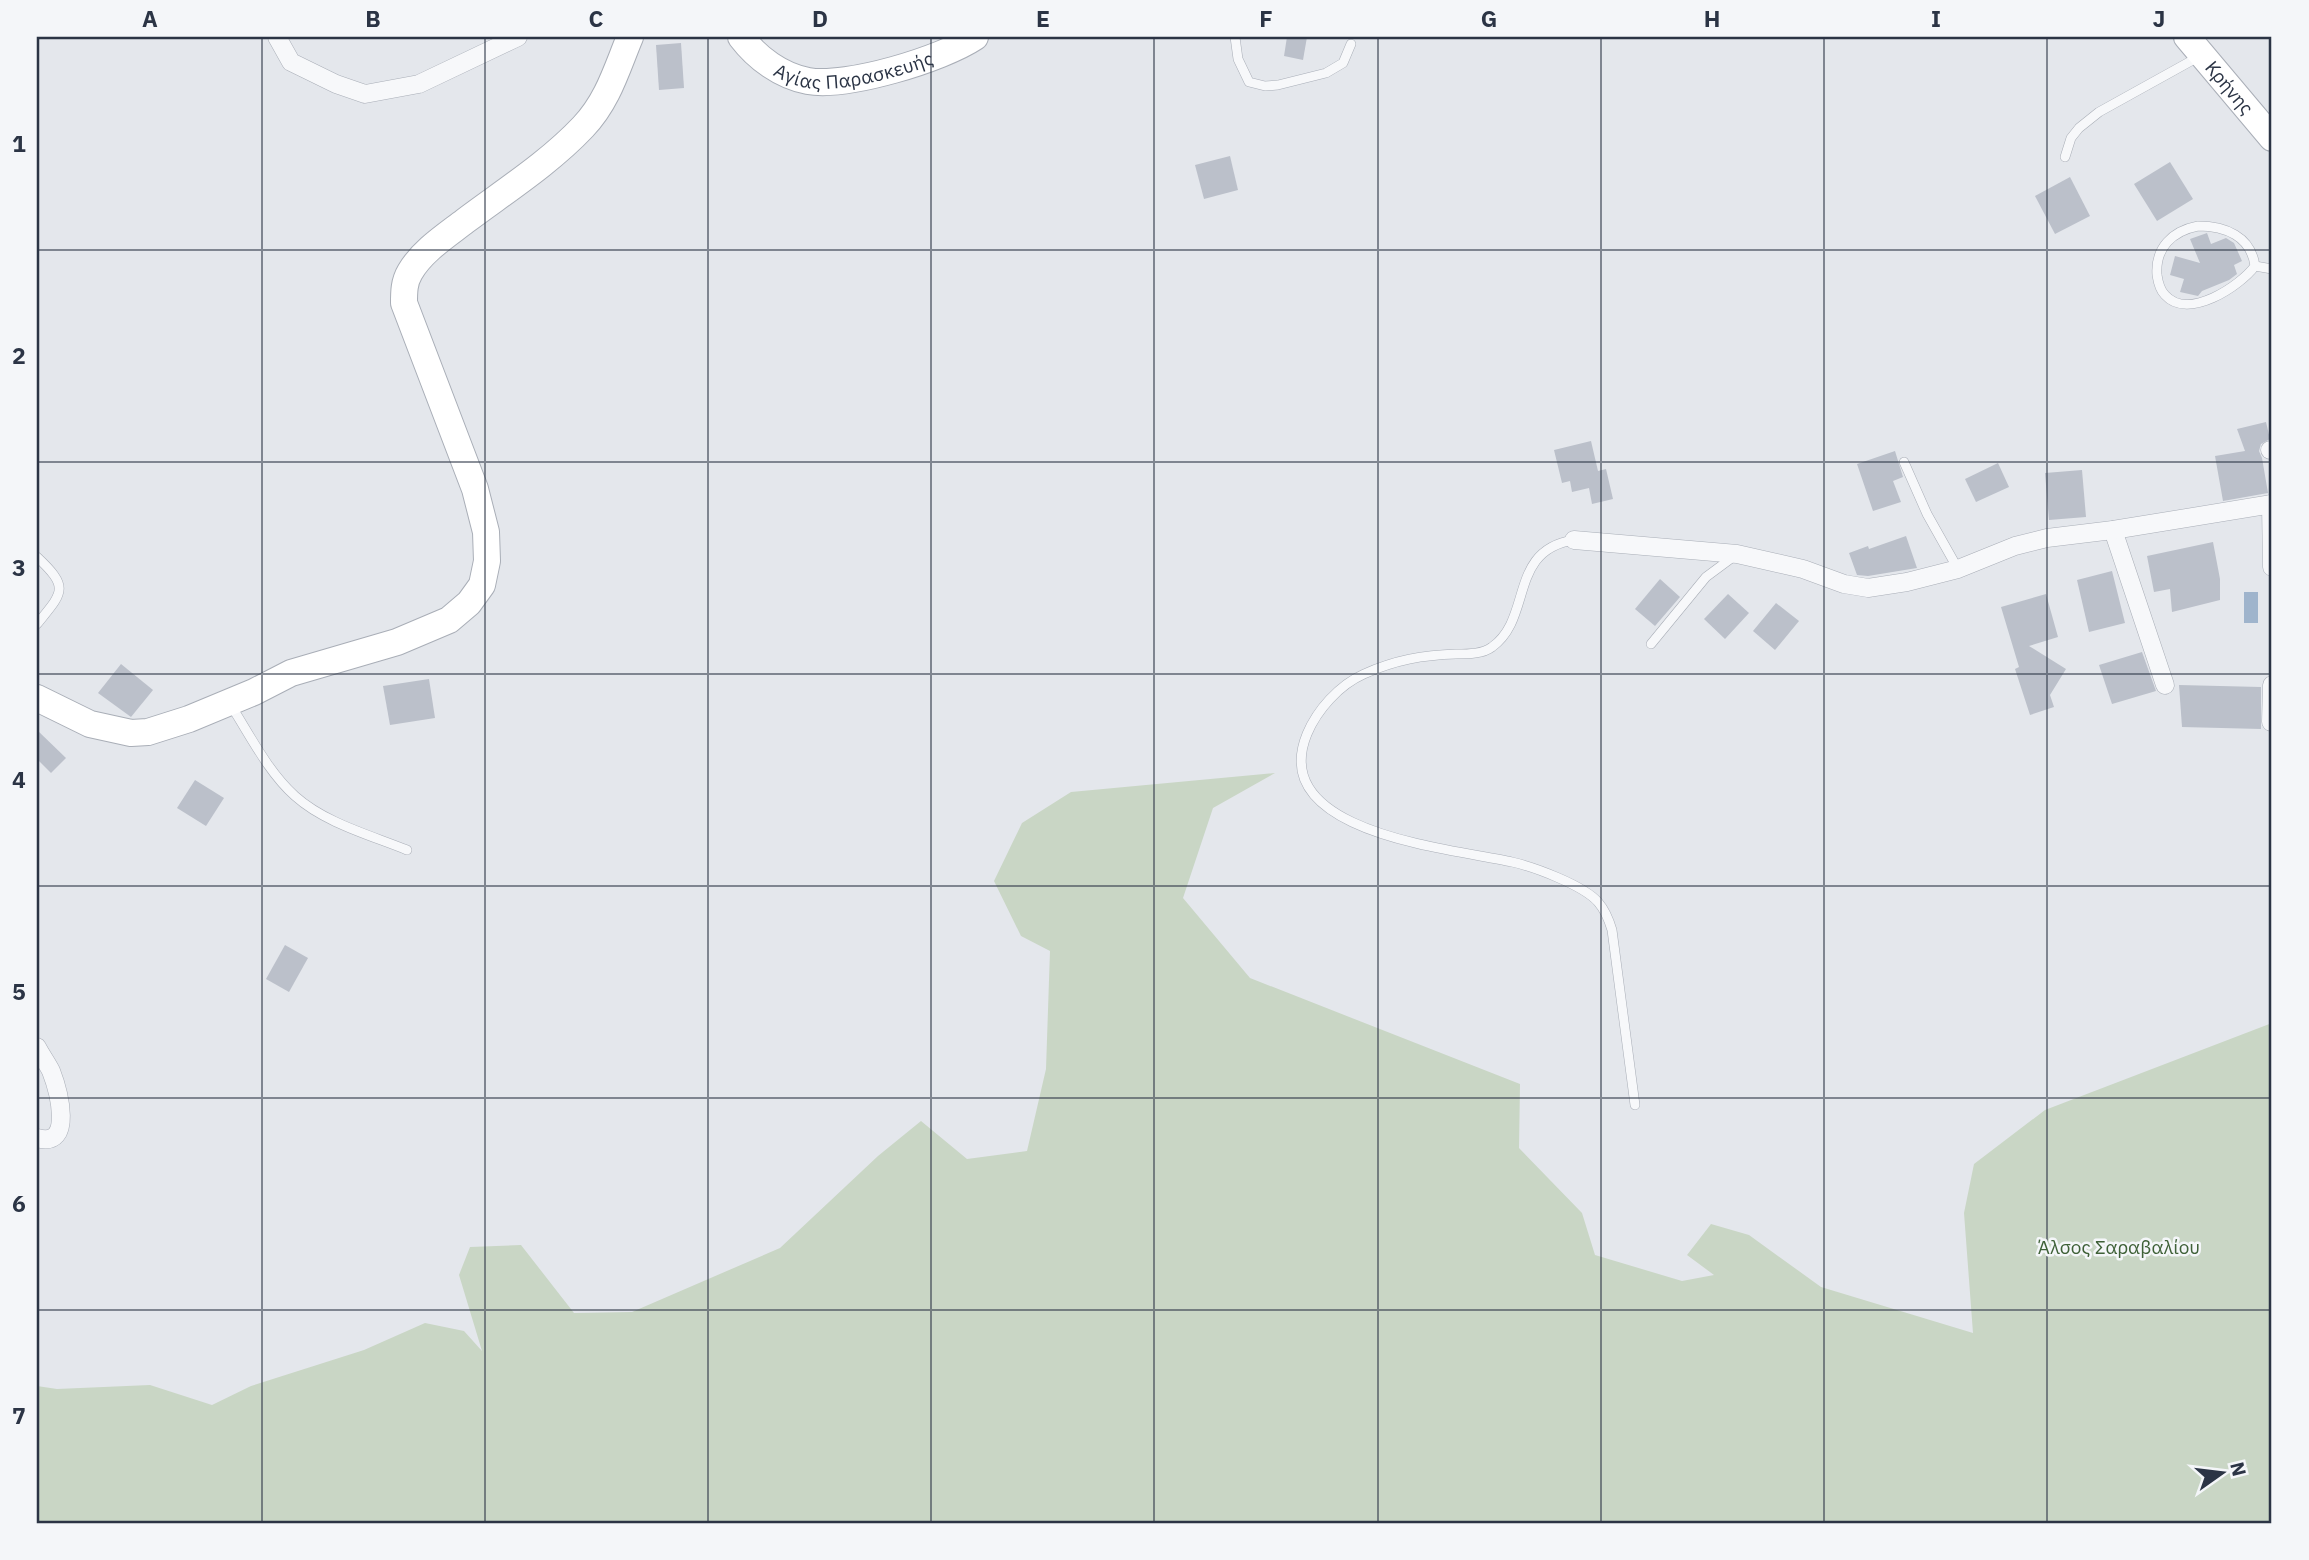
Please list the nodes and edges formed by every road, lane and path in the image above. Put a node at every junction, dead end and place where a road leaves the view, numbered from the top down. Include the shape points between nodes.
1 (277, 37) edge
2 (518, 37) edge
3 (631, 37) edge
4 (741, 37) edge
5 (1235, 37) edge
6 (966, 39) edge
7 (1350, 44) dead end
8 (2194, 46) edge
9 (2272, 138) edge
10 (2065, 157) dead end
11 (2255, 266) junction
12 (2272, 269) edge
13 (1904, 461) dead end
14 (2272, 504) edge
15 (2113, 530) junction
16 (1574, 540) joint
17 (1737, 554) junction
18 (37, 557) edge
19 (2272, 567) edge
20 (1958, 569) junction
21 (37, 624) edge
22 (1651, 644) dead end
23 (2165, 685) dead end
24 (2272, 685) edge
25 (37, 698) edge
26 (229, 702) junction
27 (2271, 722) edge
28 (407, 850) dead end
29 (37, 1047) edge
30 (1635, 1105) dead end
31 (37, 1138) edge

1 - 2 street via 291,62 365,94 419,83
3 - 26 street via 600,106 584,125 442,239 410,271 404,286 404,303 475,489 487,561 482,585 449,620 397,642 291,673
4 - 6 street, Αγίας Παρασκευής via 775,68 810,82 871,75 915,63
5 - 7 lane via 1243,73 1249,82 1265,86 1334,70 1343,63
8 - 9 street, Κρήνης
8 - 10 lane via 2079,128
11 - 11 lane via 2228,290 2192,304 2169,299 2158,280 2161,249 2186,229 2207,226 2239,237
11 - 12 lane
13 - 20 lane
14 - 15 street
14 - 19 street
15 - 20 street via 2015,546
15 - 23 street
16 - 17 street
16 - 30 lane via 1542,551 1530,568 1510,623 1490,649 1391,662 1359,676 1333,696 1305,738 1302,762 1309,786 1346,820 1392,839 1515,863 1577,887 1597,900 1612,930
17 - 20 street via 1868,588
17 - 22 lane via 1706,577
18 - 21 lane via 59,582 57,599
24 - 27 street
25 - 26 street via 90,724 138,733 168,727
26 - 28 lane via 295,796 323,815
29 - 31 street via 58,1092 61,1122 54,1138

